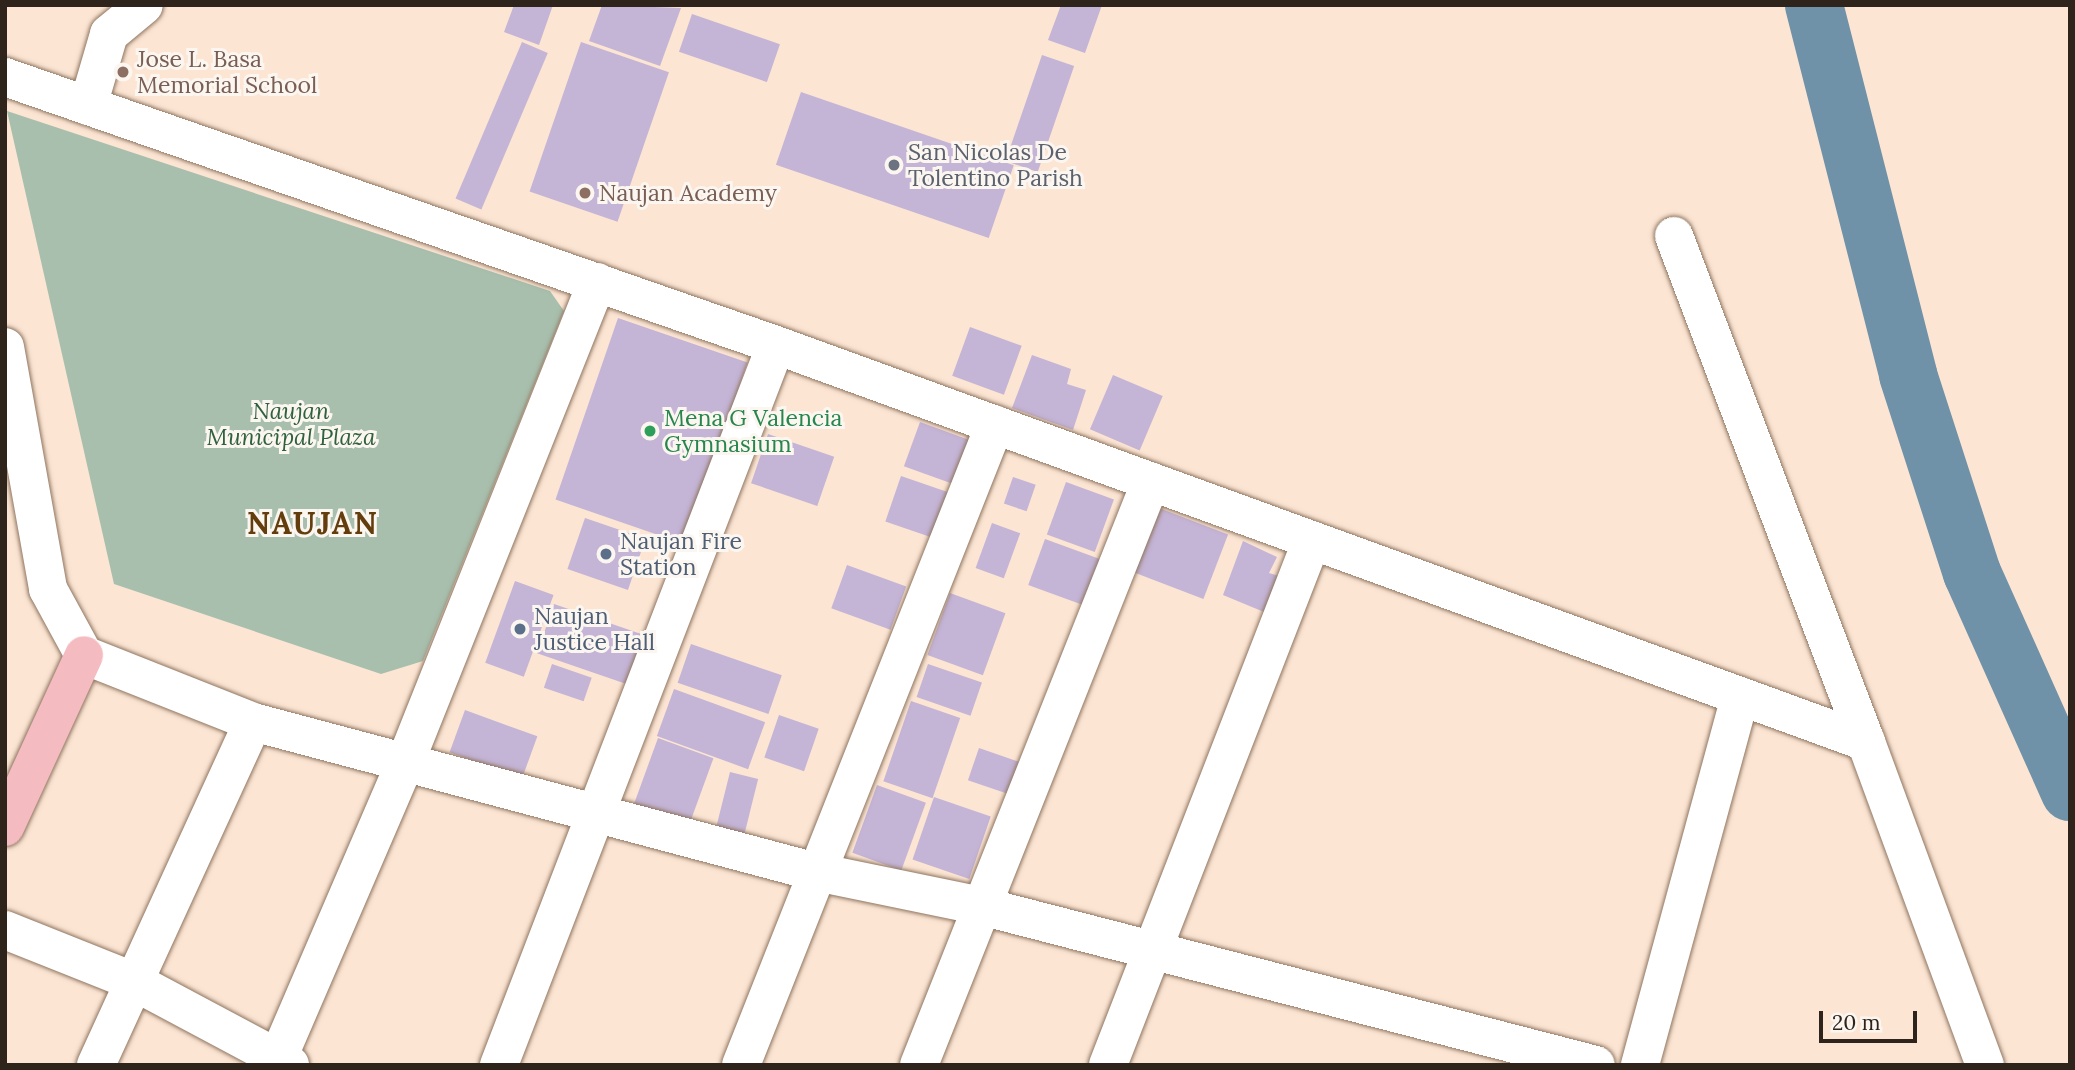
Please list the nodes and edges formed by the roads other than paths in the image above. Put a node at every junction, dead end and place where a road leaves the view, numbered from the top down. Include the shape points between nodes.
1 (144, 5) edge
2 (5, 77) edge
3 (88, 106) junction
4 (1674, 236) dead end
5 (597, 282) junction
6 (776, 345) junction
7 (5, 347) edge
8 (995, 424) junction
9 (1151, 481) junction
10 (1312, 540) junction
11 (84, 655) junction
12 (1740, 696) junction
13 (253, 722) junction
14 (1866, 742) junction
15 (405, 763) junction
16 (598, 814) junction
17 (5, 827) edge
18 (816, 872) junction
19 (981, 906) junction
20 (5, 930) edge
21 (1154, 949) junction
22 (133, 981) junction
23 (281, 1063) edge
24 (96, 1065) edge
25 (499, 1065) edge
26 (741, 1065) edge
27 (919, 1065) edge
28 (1108, 1065) edge
29 (1596, 1065) edge
30 (1640, 1065) edge
31 (1985, 1065) edge

1 - 3 street via 109,34
2 - 3 street
3 - 5 street
4 - 14 street
5 - 6 street
5 - 15 street
6 - 8 street
6 - 16 street
7 - 11 street via 48,589
8 - 9 street
8 - 18 street
9 - 10 street
9 - 19 street
10 - 12 street
10 - 21 street
11 - 13 street
11 - 17 main road
12 - 14 street
12 - 30 street
13 - 15 street
13 - 22 street
14 - 31 street
15 - 16 street
15 - 23 street
16 - 18 street
16 - 25 street
18 - 19 street
18 - 26 street
19 - 21 street
19 - 27 street
20 - 22 street
21 - 28 street
21 - 29 street
22 - 23 street
22 - 24 street

